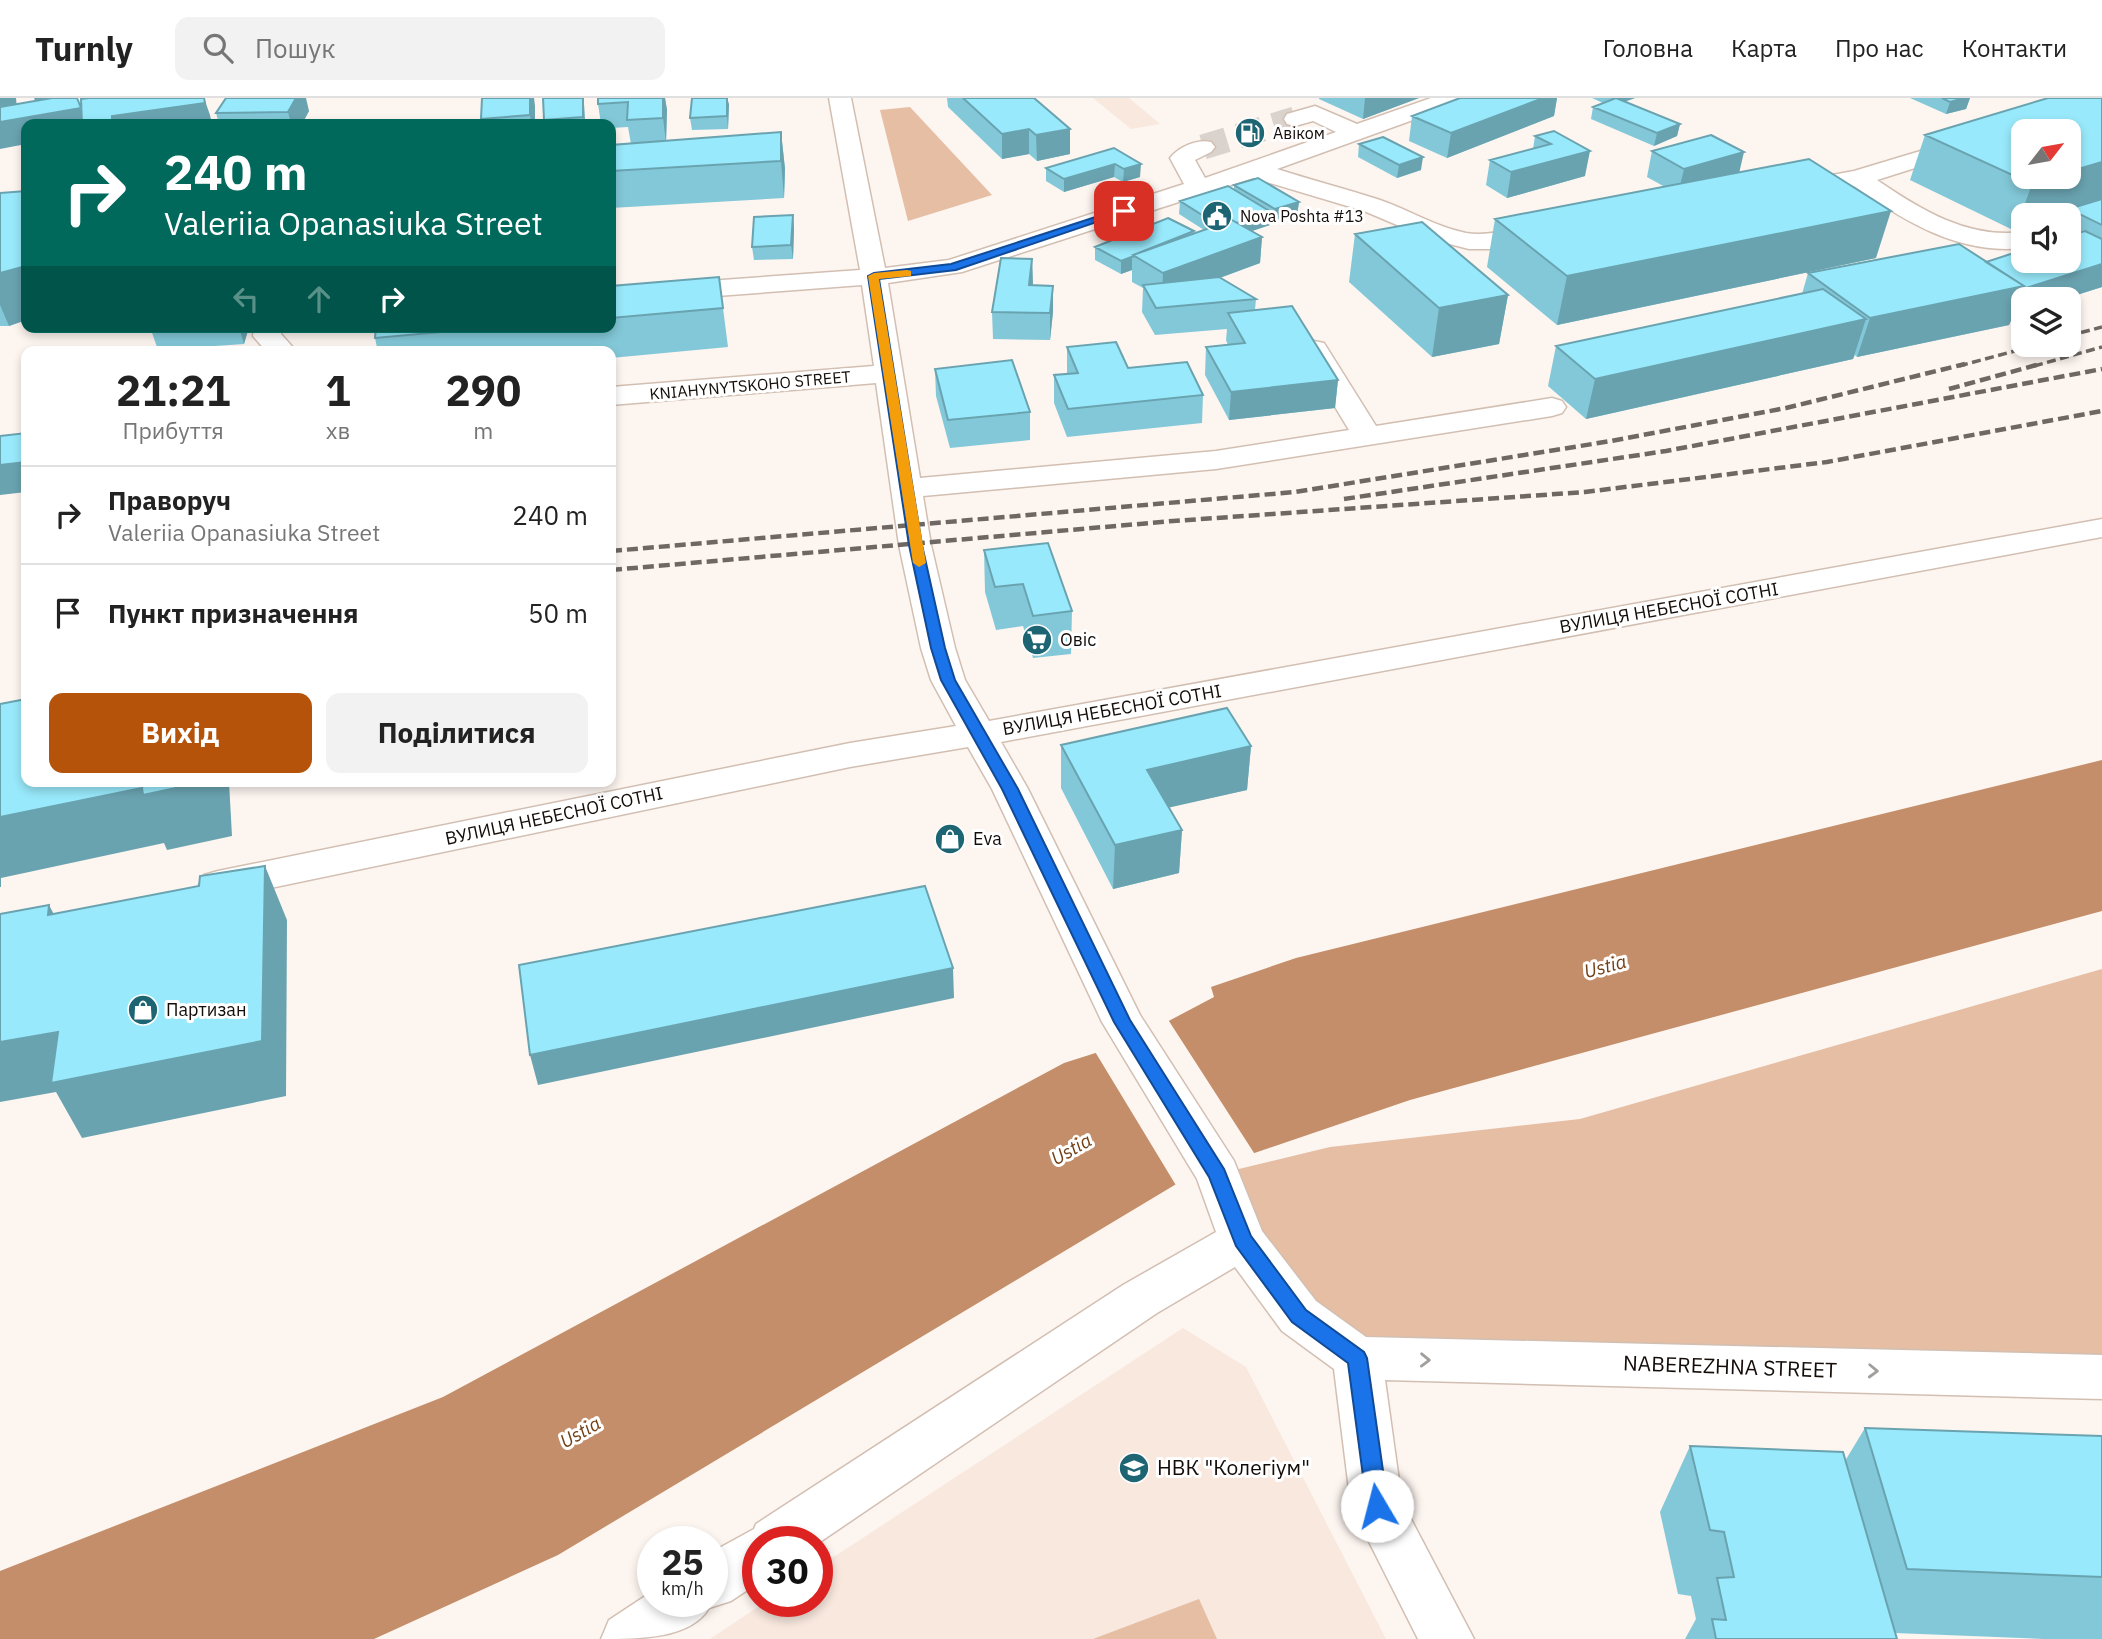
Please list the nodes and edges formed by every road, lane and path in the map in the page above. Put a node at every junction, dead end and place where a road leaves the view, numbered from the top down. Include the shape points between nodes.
1 (840, 98) edge
2 (1452, 98) edge
3 (1295, 119) tunnel mouth
4 (1357, 132) junction
5 (1986, 138) edge
6 (1203, 146) tunnel mouth
7 (1253, 170) junction
8 (1858, 177) junction
9 (1197, 186) junction
10 (1764, 194) edge
11 (1564, 230) edge
12 (2011, 243) edge
13 (874, 276) junction
14 (616, 296) edge
15 (1314, 349) edge
16 (889, 373) junction
17 (616, 396) edge
18 (1552, 407) dead end
19 (1367, 436) junction
20 (907, 488) junction
21 (2102, 528) edge
22 (978, 735) junction
23 (189, 891) edge
24 (1242, 1240) junction
25 (1357, 1358) junction
26 (2102, 1377) edge
27 (799, 1526) edge
28 (661, 1617) edge
29 (628, 1639) edge
30 (1447, 1639) edge

1 - 13 street
2 - 4 street
3 - 4 street via 1315,113
4 - 7 street
5 - 8 street
6 - 9 street via 1182,158
7 - 9 street
7 - 11 street via 1469,241
8 - 10 street
8 - 12 street via 1899,206 1940,226
9 - 13 street via 953,267
13 - 14 street
13 - 16 street
15 - 19 street
16 - 17 street, KNIAHYNYTSKOHO STREET
16 - 20 street
18 - 19 street
19 - 20 street via 1216,460
20 - 22 street via 938,648 948,680
21 - 22 street, ВУЛИЦЯ НЕБЕСНОЇ СОТНІ
22 - 23 street, ВУЛИЦЯ НЕБЕСНОЇ СОТНІ via 850,755
22 - 24 street via 1010,789 1123,1022 1217,1174
24 - 25 street via 1299,1316
24 - 27 street via 1140,1299
25 -> 26 street, NABEREZHNA STREET
25 - 30 street via 1377,1506
28 - 29 street

